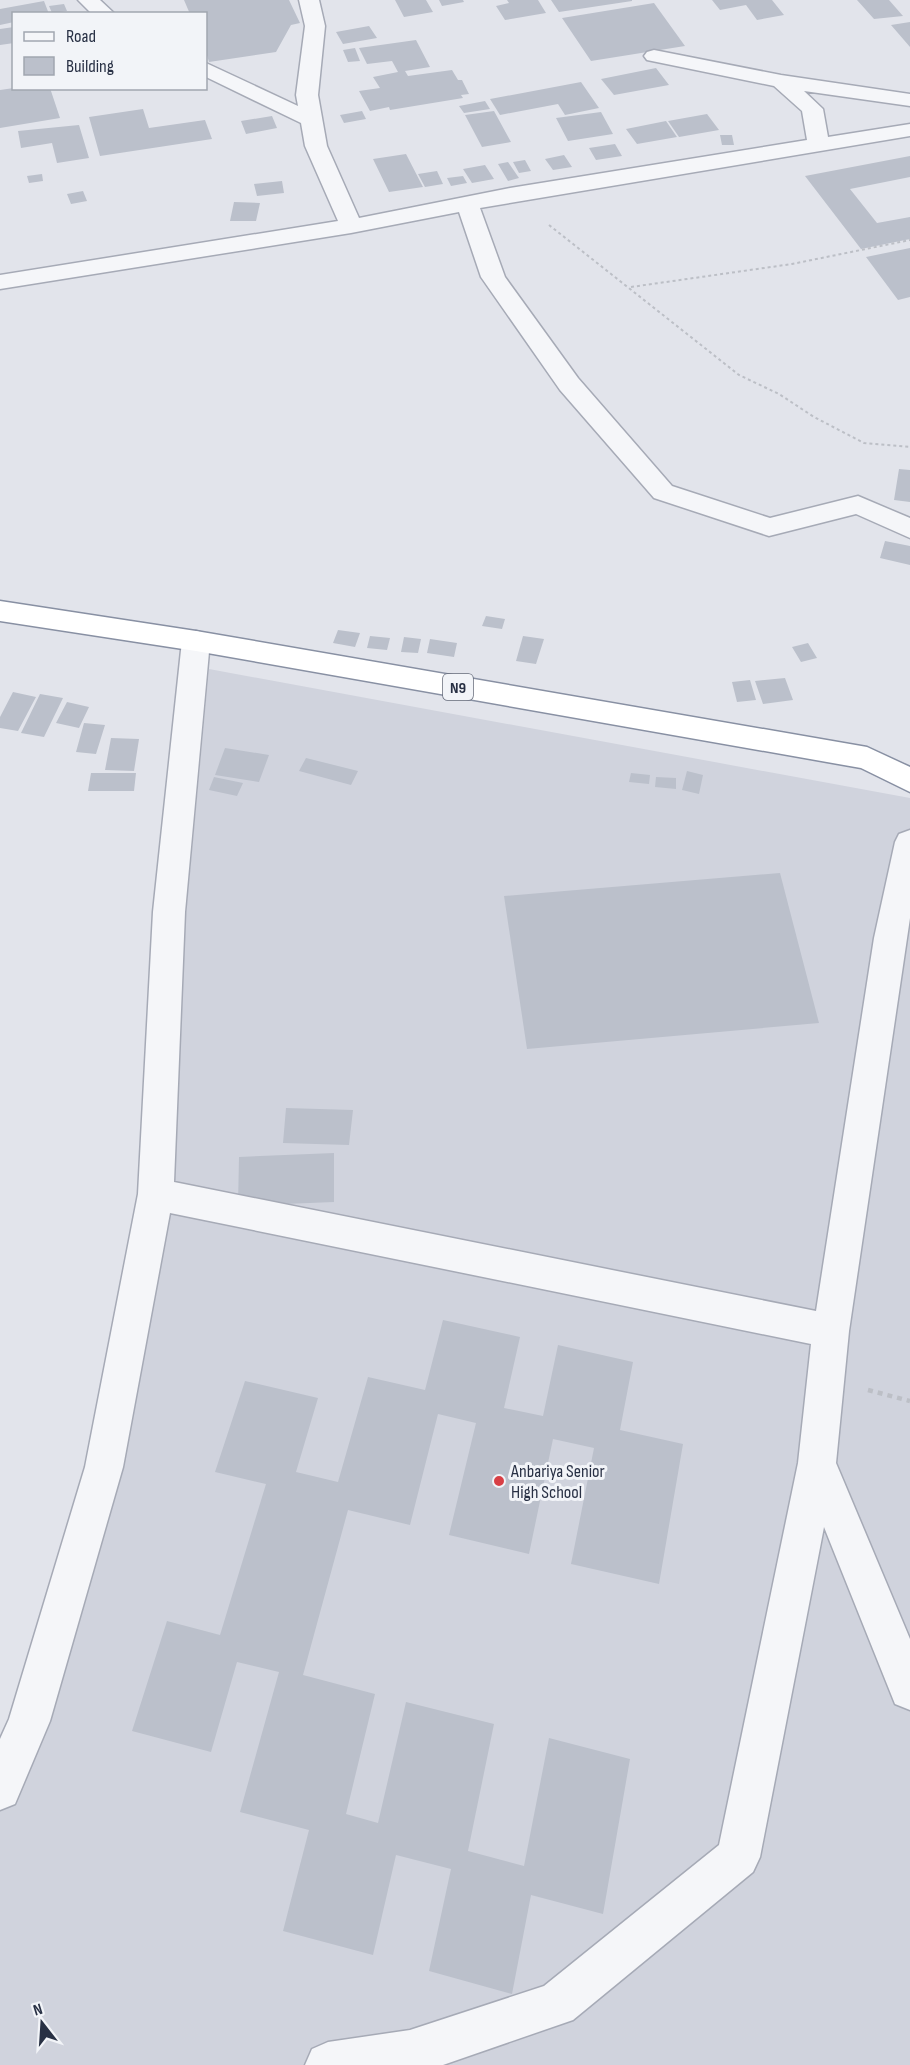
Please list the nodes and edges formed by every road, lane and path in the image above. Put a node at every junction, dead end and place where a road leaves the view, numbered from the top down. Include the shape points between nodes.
1 (88, 0) edge
2 (309, 0) edge
3 (103, 12) edge
4 (654, 56) dead end
5 (207, 69) edge
6 (781, 81) junction
7 (910, 100) edge
8 (311, 120) junction
9 (910, 130) edge
10 (819, 145) junction
11 (510, 195) junction
12 (467, 204) junction
13 (351, 226) junction
14 (910, 240) edge
15 (0, 282) edge
16 (630, 287) junction
17 (910, 447) edge
18 (910, 529) edge
19 (0, 611) edge
20 (196, 641) junction
21 (910, 781) edge
22 (910, 842) edge
23 (156, 1194) junction
24 (831, 1331) junction
25 (817, 1463) junction
26 (910, 1689) edge
27 (0, 1789) edge
28 (328, 2065) edge

1 - 3 street
2 - 8 street via 315,26 307,95
4 - 6 street
5 - 8 street
6 - 7 street
6 - 10 street via 812,109
8 - 13 street via 316,146
9 - 10 street
10 - 11 street
11 - 12 street
11 - 16 path
12 - 13 street
12 - 18 street via 493,277 569,384 663,492 769,527 858,506
13 - 15 street
14 - 16 path via 792,264
16 - 17 path via 739,375 864,443
19 - 20 highway, N9
20 - 21 highway, N9 via 867,758
20 - 23 street via 169,912
22 - 24 street via 890,938
23 - 24 street
23 - 27 street via 104,1467 30,1720
24 - 25 street
25 - 26 street
25 - 28 street via 738,1857 557,2004 410,2053

